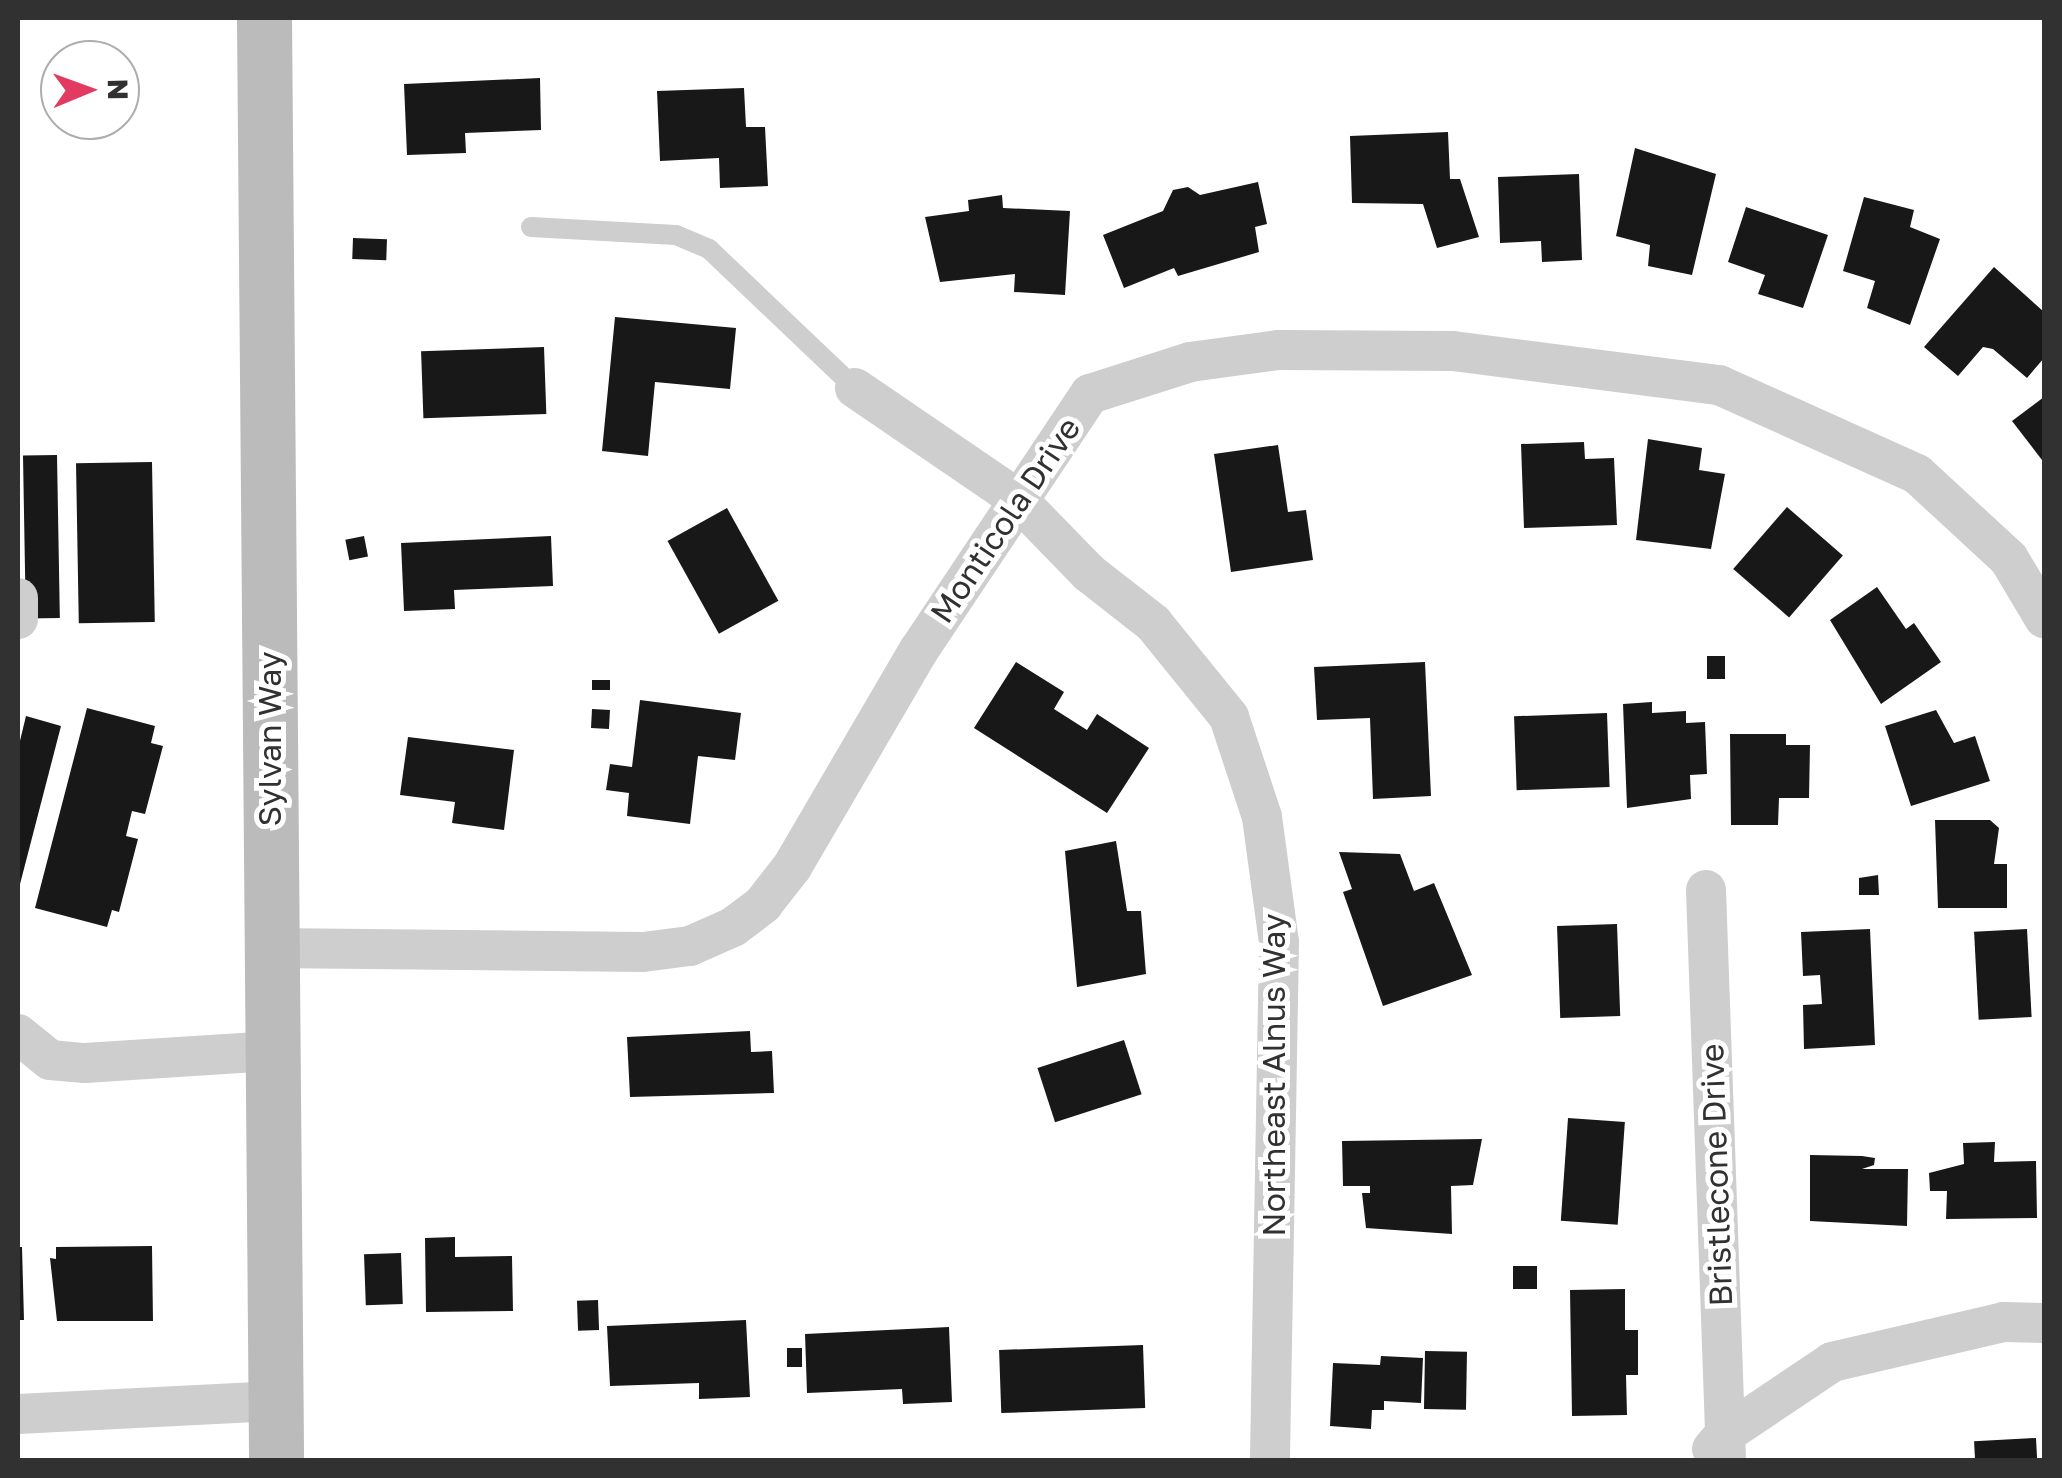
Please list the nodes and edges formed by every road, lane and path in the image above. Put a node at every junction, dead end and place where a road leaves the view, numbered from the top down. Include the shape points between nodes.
1 (264, 18) edge
2 (532, 226) dead end
3 (854, 388) joint
4 (1016, 498) junction
5 (18, 598) edge
6 (2044, 618) edge
7 (18, 619) edge
8 (1706, 890) dead end
9 (270, 948) junction
10 (18, 1034) edge
11 (272, 1052) junction
12 (2044, 1323) edge
13 (276, 1401) junction
14 (18, 1414) edge
15 (1718, 1452) edge
16 (276, 1460) edge
17 (1270, 1460) edge

1 - 9 main road, Sylvan Way
2 - 3 lane via 676,234 709,248
3 - 4 street, Northeast Alnus Way
4 - 6 street, Monticola Drive via 1090,394 1190,362 1279,350 1452,350 1718,385 1916,474 2010,560
4 - 9 street, Monticola Drive via 792,867 763,904 733,927 690,946 643,952
4 - 17 street, Northeast Alnus Way via 1089,573 1152,623 1229,717 1262,817 1279,942
5 - 7 street
8 - 15 street, Bristlecone Drive
9 - 11 main road, Sylvan Way
10 - 11 street via 50,1060
11 - 13 main road, Sylvan Way
12 - 15 street via 2004,1322 1832,1362
13 - 14 street
13 - 16 main road, Sylvan Way

